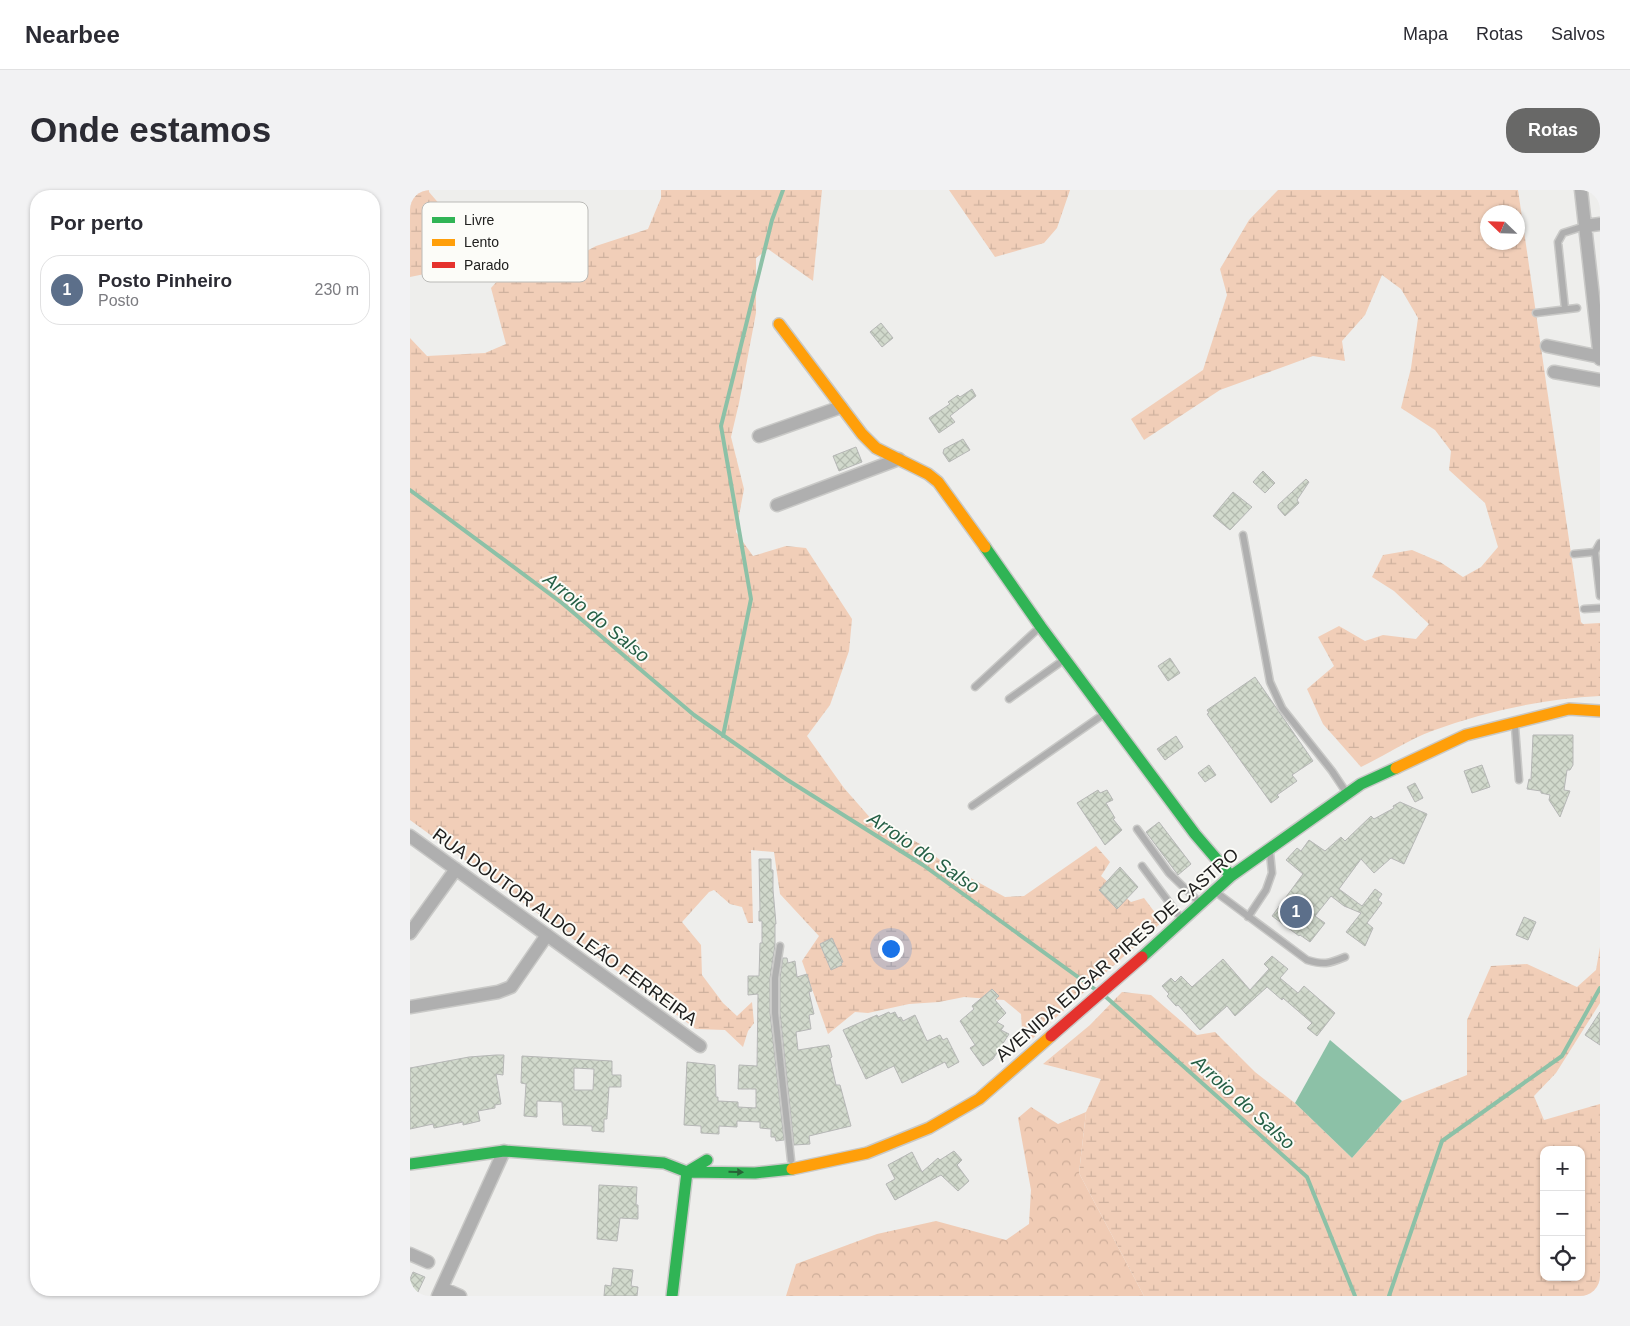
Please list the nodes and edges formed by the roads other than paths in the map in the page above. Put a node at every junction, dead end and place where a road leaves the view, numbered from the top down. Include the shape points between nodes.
1 (1581, 190) edge
2 (1600, 224) edge
3 (1586, 226) junction
4 (1596, 282) edge
5 (1597, 297) edge
6 (1577, 308) dead end
7 (1565, 309) junction
8 (1536, 314) dead end
9 (779, 324) dead end
10 (1547, 346) dead end
11 (1600, 357) edge
12 (1554, 372) dead end
13 (1600, 380) edge
14 (840, 407) junction
15 (759, 436) dead end
16 (899, 459) junction
17 (777, 505) dead end
18 (1243, 535) dead end
19 (1600, 543) edge
20 (1595, 552) junction
21 (1574, 554) dead end
22 (1600, 596) edge
23 (1600, 608) edge
24 (1584, 609) dead end
25 (1041, 627) junction
26 (1065, 659) junction
27 (974, 687) dead end
28 (1008, 699) dead end
29 (1600, 711) edge
30 (1105, 713) junction
31 (1514, 723) junction
32 (1519, 780) dead end
33 (1347, 793) junction
34 (972, 806) dead end
35 (1137, 829) dead end
36 (410, 836) edge
37 (1269, 848) junction
38 (1142, 866) dead end
39 (456, 869) junction
40 (1230, 876) junction
41 (1214, 891) junction
42 (1200, 903) junction
43 (1248, 917) junction
44 (1182, 920) junction
45 (410, 933) edge
46 (547, 935) junction
47 (780, 946) dead end
48 (1345, 957) dead end
49 (410, 1007) edge
50 (700, 1046) dead end
51 (504, 1151) junction
52 (707, 1160) junction
53 (722, 1160) dead end
54 (768, 1160) dead end
55 (790, 1160) junction
56 (664, 1163) junction
57 (822, 1163) junction
58 (410, 1164) edge
59 (687, 1172) junction
60 (410, 1254) edge
61 (428, 1262) dead end
62 (440, 1292) edge
63 (460, 1296) edge
64 (672, 1296) edge

1 - 3 street
2 - 3 street
3 - 4 street
3 - 7 lane via 1562,233 1558,242
4 - 5 street
5 - 11 street
6 - 7 lane
7 - 8 lane
9 - 14 main road
10 - 11 street
12 - 13 street
14 - 15 street
14 - 16 main road via 876,448
16 - 17 street
16 - 25 main road via 938,482
18 - 33 lane via 1270,682 1282,708
19 - 20 lane
20 - 21 lane
20 - 22 lane
23 - 24 lane
25 - 26 main road
25 - 27 lane
26 - 28 lane
26 - 30 main road
29 - 31 main road, AVENIDA EDGAR PIRES DE CASTRO via 1569,709
30 - 34 lane
30 - 40 main road
31 - 32 lane
31 - 33 main road, AVENIDA EDGAR PIRES DE CASTRO via 1466,736
33 - 37 main road, AVENIDA EDGAR PIRES DE CASTRO
35 - 42 lane via 1169,873
36 - 39 street, RUA DOUTOR ALDO LEÃO FERREIRA
37 - 40 main road, AVENIDA EDGAR PIRES DE CASTRO
37 - 43 lane via 1272,873 1266,890
38 - 44 lane
39 - 45 street
39 - 46 street, RUA DOUTOR ALDO LEÃO FERREIRA
40 - 41 main road, AVENIDA EDGAR PIRES DE CASTRO
41 - 42 main road, AVENIDA EDGAR PIRES DE CASTRO
41 - 43 lane
42 - 44 main road, AVENIDA EDGAR PIRES DE CASTRO
43 - 48 lane via 1307,960 1328,964
44 - 57 main road, AVENIDA EDGAR PIRES DE CASTRO via 979,1099 920,1132 867,1153
46 - 49 street via 511,987
46 - 50 street, RUA DOUTOR ALDO LEÃO FERREIRA
47 - 55 lane via 775,978 775,1013
51 - 56 main road, AVENIDA EDGAR PIRES DE CASTRO
51 - 58 main road, AVENIDA EDGAR PIRES DE CASTRO
51 - 62 street
52 - 53 main road, AVENIDA EDGAR PIRES DE CASTRO
52 - 56 main road, AVENIDA EDGAR PIRES DE CASTRO via 680,1159
52 - 59 main road
54 - 55 main road, AVENIDA EDGAR PIRES DE CASTRO
55 - 57 main road, AVENIDA EDGAR PIRES DE CASTRO
56 - 59 main road, AVENIDA EDGAR PIRES DE CASTRO
59 -> 57 main road, AVENIDA EDGAR PIRES DE CASTRO via 755,1173
59 - 64 main road
60 - 61 street
62 - 63 street

